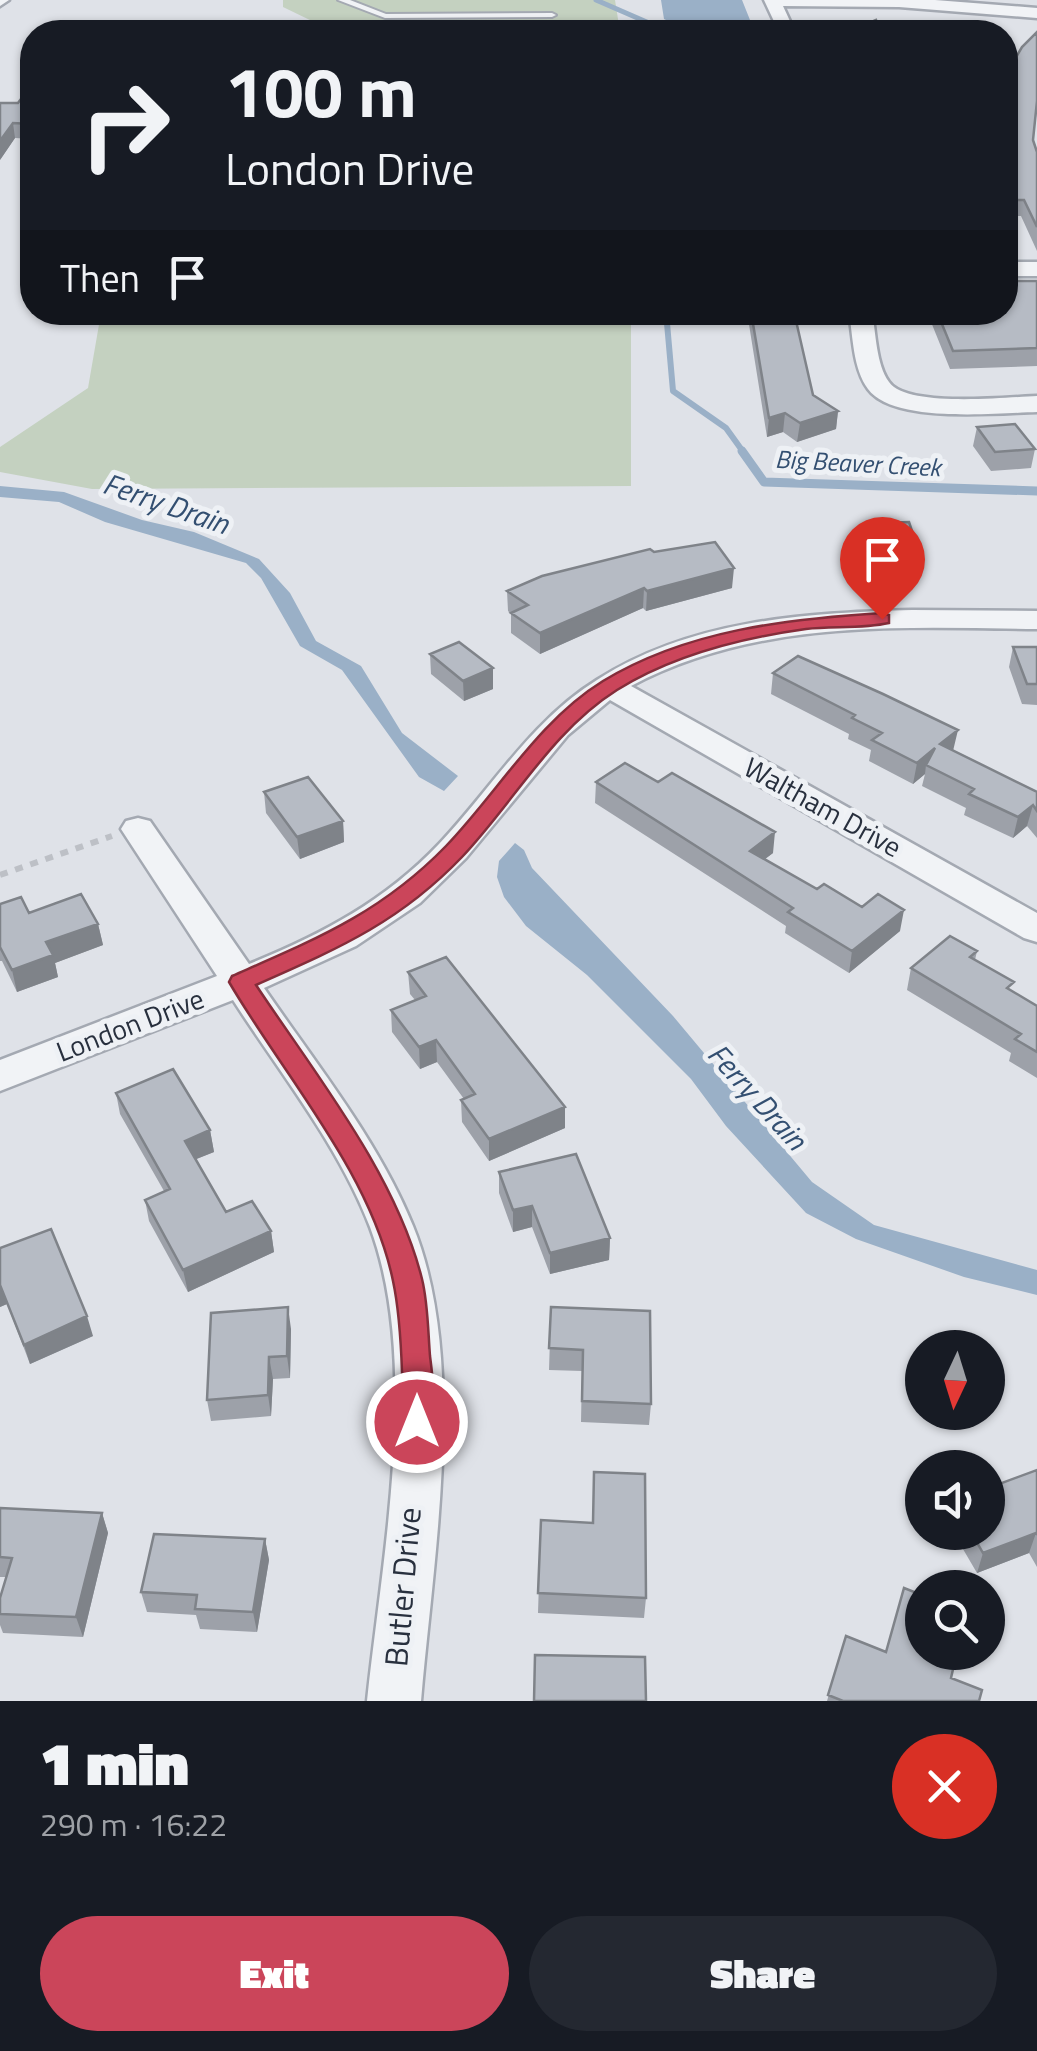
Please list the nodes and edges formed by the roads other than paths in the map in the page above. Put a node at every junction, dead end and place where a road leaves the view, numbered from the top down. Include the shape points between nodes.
1 (342, 0) edge
2 (772, 0) edge
3 (935, 2) edge
4 (1037, 12) edge
5 (552, 15) dead end
6 (863, 325) edge
7 (1037, 404) edge
8 (1037, 620) edge
9 (608, 686) junction
10 (128, 832) road end
11 (1037, 929) edge
12 (241, 982) junction
13 (0, 1076) edge
14 (394, 1701) edge

1 - 5 lane via 385,16
2 - 3 street
3 - 4 street
6 - 7 street via 878,386 896,400
8 - 9 street, London Drive via 783,626 698,646
9 - 11 street, Waltham Drive
9 - 12 street, London Drive via 560,725 455,850 406,897 332,943
10 - 12 street, Butler Drive
12 - 13 street, London Drive
12 - 14 street, Butler Drive via 372,1187 408,1282 417,1422

